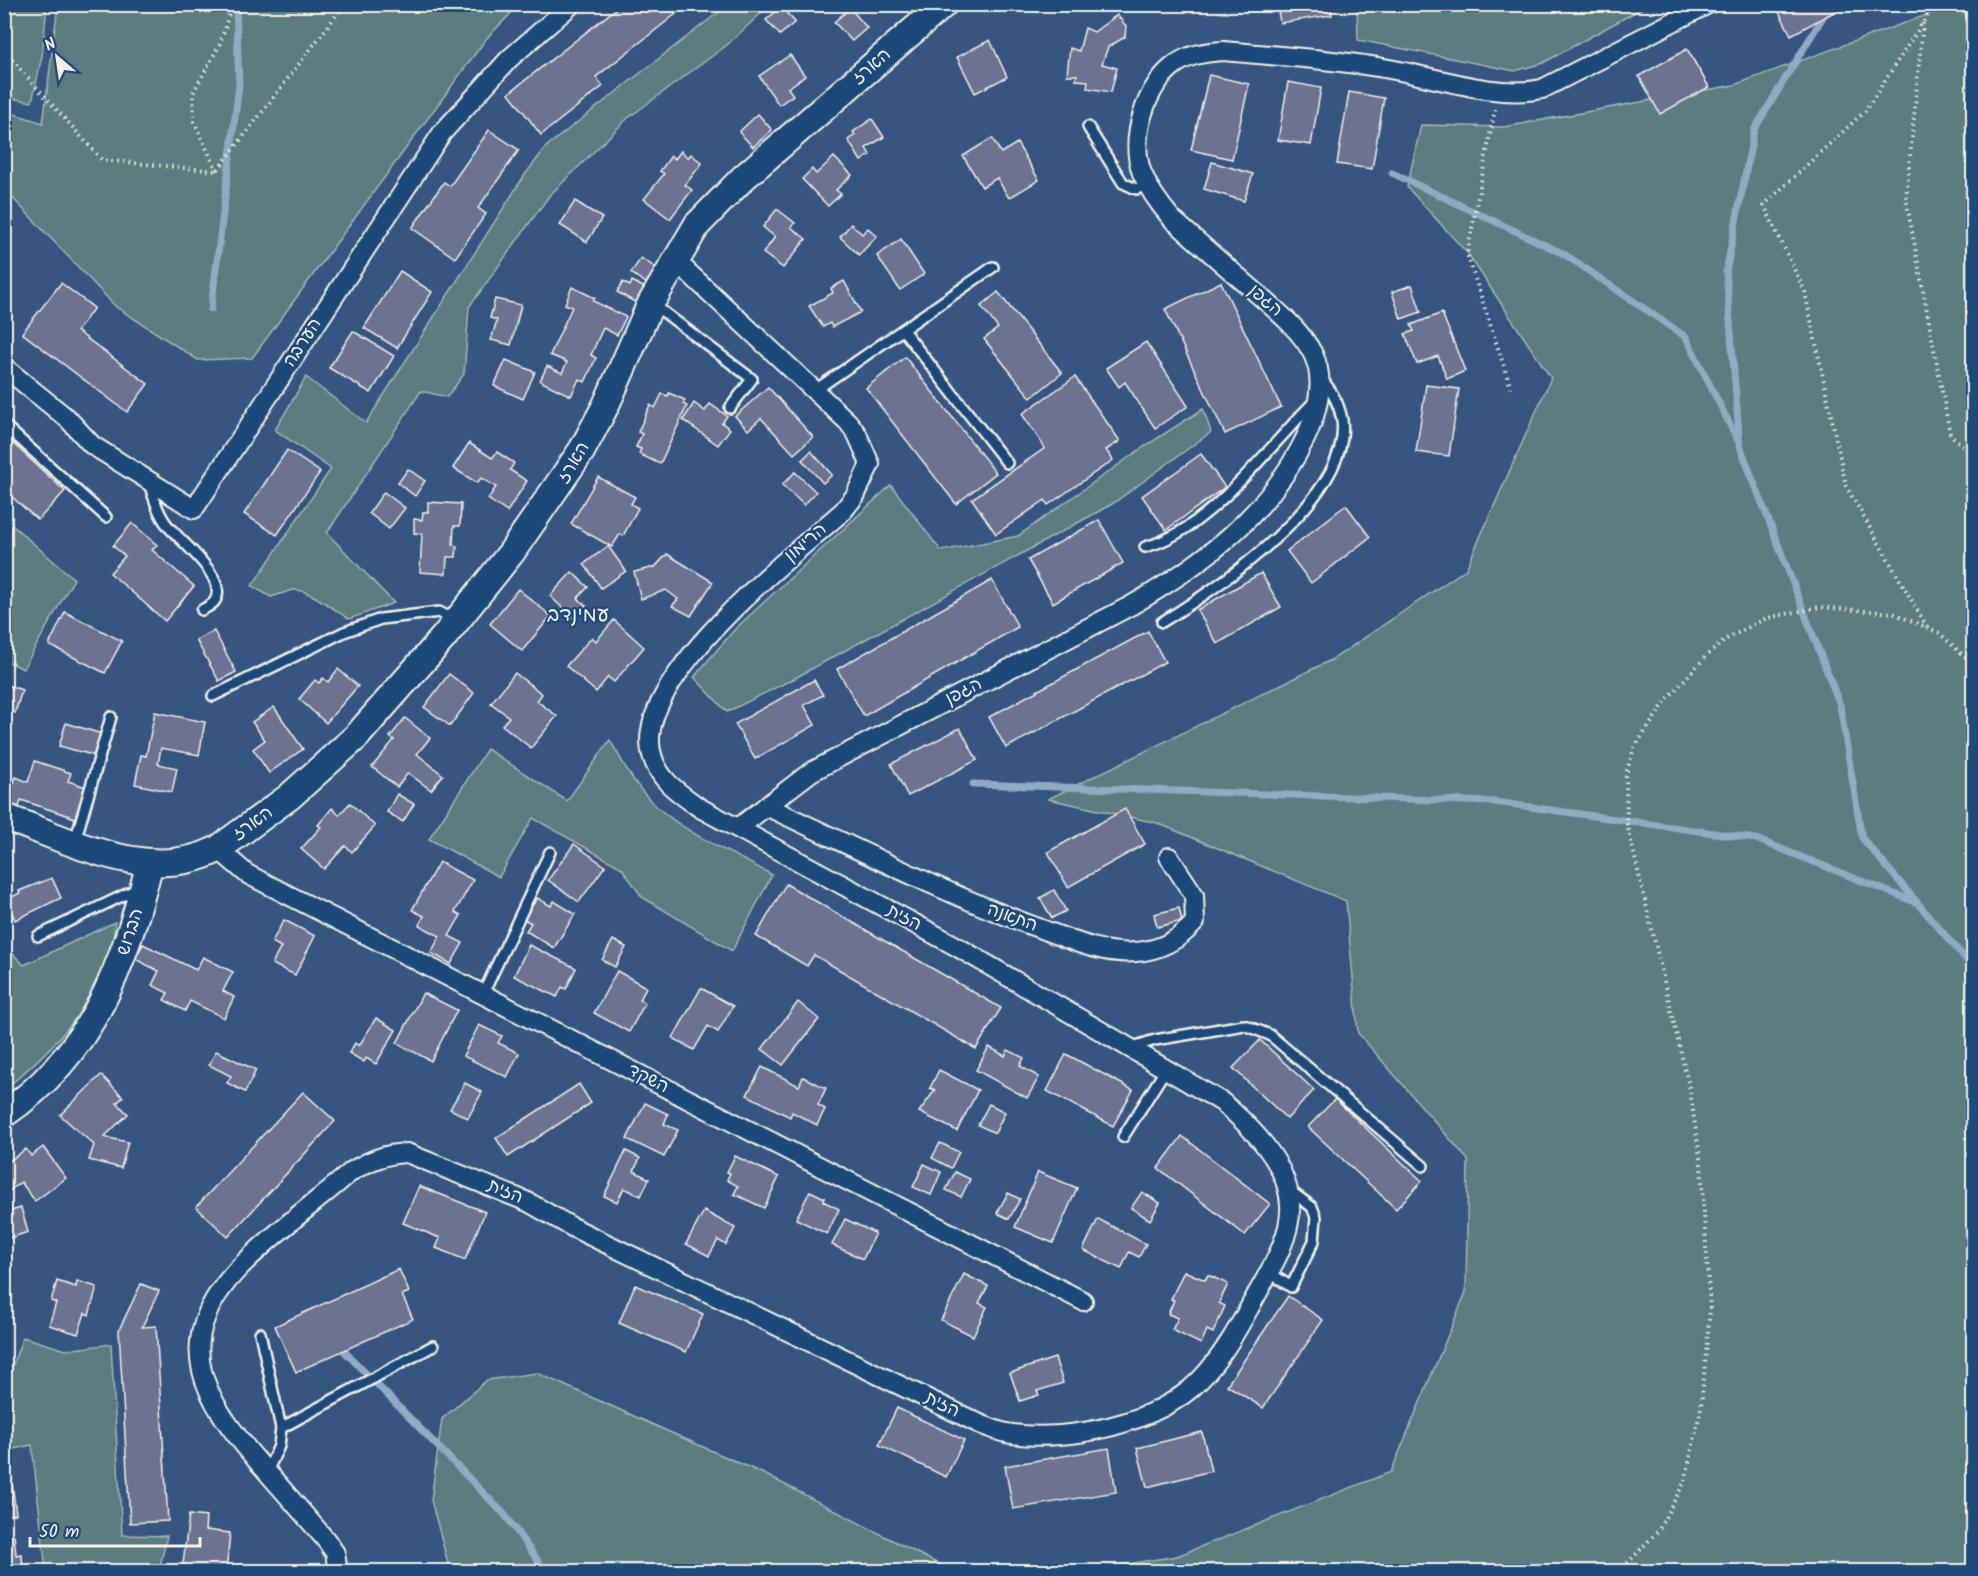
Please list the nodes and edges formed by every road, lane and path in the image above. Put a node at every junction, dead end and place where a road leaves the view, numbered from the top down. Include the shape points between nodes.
1 (232, 4) edge
2 (345, 4) edge
3 (572, 4) edge
4 (944, 4) edge
5 (1708, 4) edge
6 (1935, 4) edge
7 (1923, 23) junction
8 (4, 51) edge
9 (1499, 91) junction
10 (1088, 127) dead end
11 (217, 171) junction
12 (1148, 185) junction
13 (675, 260) junction
14 (993, 267) dead end
15 (651, 303) junction
16 (903, 330) junction
17 (4, 367) edge
18 (1320, 375) junction
19 (1511, 388) dead end
20 (814, 391) junction
21 (1320, 397) junction
22 (730, 408) dead end
23 (4, 424) edge
24 (1974, 457) edge
25 (1007, 463) dead end
26 (148, 480) junction
27 (106, 517) dead end
28 (1145, 547) dead end
29 (202, 610) dead end
30 (457, 622) junction
31 (1162, 622) dead end
32 (1928, 628) junction
33 (1974, 665) edge
34 (213, 696) dead end
35 (111, 717) dead end
36 (766, 806) junction
37 (4, 817) edge
38 (738, 828) junction
39 (75, 842) junction
40 (218, 849) junction
41 (550, 852) dead end
42 (1169, 857) dead end
43 (147, 874) junction
44 (38, 936) dead end
45 (483, 994) junction
46 (1130, 1048) junction
47 (1166, 1069) junction
48 (4, 1114) edge
49 (1123, 1137) dead end
50 (1423, 1166) dead end
51 (1287, 1189) junction
52 (1269, 1272) junction
53 (1083, 1301) dead end
54 (260, 1333) dead end
55 (433, 1346) dead end
56 (281, 1428) junction
57 (267, 1472) junction
58 (338, 1572) edge
59 (1619, 1572) edge

1 - 11 path via 220,44 194,93 194,122
2 - 11 path
3 - 26 street, הערבה via 509,59 442,133 194,509
4 - 13 street, הארז via 725,194 697,225
5 - 9 street, הגפן via 1542,89 1525,93
6 - 7 path
7 - 24 path via 1906,199 1950,434
7 - 32 path via 1865,111 1764,205 1805,292 1846,486
8 - 11 path via 102,160
9 - 12 street, הגפן via 1371,66 1205,52 1176,64 1151,94 1142,117 1138,147 1141,171
9 - 19 path via 1467,254
10 - 12 lane via 1123,183 1136,189
12 - 18 street, הגפן via 1172,219 1296,328
13 - 15 street, הארז
13 - 20 street, הרימון
14 - 16 lane
15 - 22 lane via 752,379
15 - 30 street, הארז via 578,458 535,522
16 - 20 lane
16 - 25 lane
17 - 26 street, הערבה via 68,419 92,445
18 - 21 street, הגפן
18 - 31 lane via 1336,397 1342,421 1339,447 1328,473 1287,527 1259,554
20 - 38 street, הרימון via 857,434 870,464 866,478 843,511 748,594 697,648 657,707 651,731 651,754 660,775 700,808
21 - 28 lane via 1209,512 1178,536
21 - 36 street, הגפן via 1312,424 1278,487 1253,516 1182,576 811,772
23 - 27 lane
26 - 29 lane via 166,524 215,581 218,592 214,602
30 - 34 lane via 439,612 381,619 344,632
30 - 40 street, הארז via 340,753 289,797
32 - 33 path
32 - 59 path via 1893,613 1820,607 1767,618 1728,638 1707,655 1668,698 1634,748 1626,774 1627,824 1690,1091 1701,1165 1710,1310 1701,1408 1685,1481 1658,1531
35 - 39 lane
36 - 38 street, הגפן
36 - 42 street, התאנה via 986,910 1112,951 1155,949 1173,942 1195,922 1194,895
37 - 39 street
38 - 46 street, הזית via 954,945
39 - 43 street
40 - 43 street, הארז
40 - 45 street, השקד via 248,874
41 - 45 lane
43 - 44 lane
43 - 48 street, הברוש via 119,968 88,1029 45,1082
45 - 53 street, השקד
46 - 47 street, הזית
46 - 50 lane via 1155,1040 1244,1025 1252,1027 1270,1035
47 - 49 lane
47 - 51 street, הזית via 1222,1102 1249,1125 1265,1146
51 - 52 street, הזית via 1290,1207 1286,1229
51 - 52 lane via 1312,1207 1317,1230 1291,1287
52 - 57 street, הזית via 1219,1359 1181,1397 1148,1414 1106,1426 1062,1434 1010,1434 982,1425 572,1227 528,1202 421,1157 387,1154 352,1171 238,1269 208,1316 199,1354 209,1397
54 - 56 lane
55 - 56 lane
56 - 57 lane via 279,1446
57 - 58 street, הזית via 326,1540 335,1553

